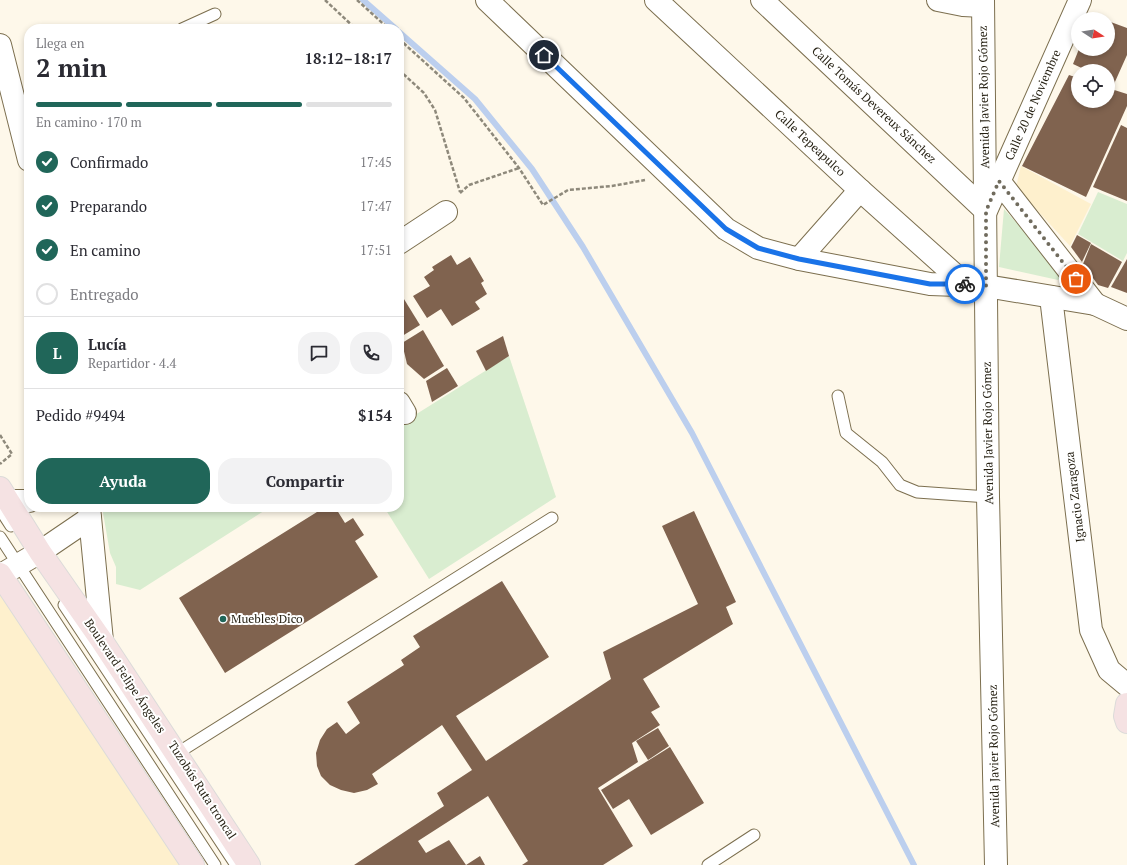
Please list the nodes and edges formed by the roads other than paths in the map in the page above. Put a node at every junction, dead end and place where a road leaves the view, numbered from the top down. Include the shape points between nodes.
1 (487, 0) edge
2 (656, 0) edge
3 (762, 0) edge
4 (938, 0) edge
5 (1080, 0) edge
6 (983, 3) edge
7 (215, 14) dead end
8 (193, 24) edge
9 (0, 45) edge
10 (24, 140) edge
11 (999, 181) junction
12 (860, 190) junction
13 (986, 211) junction
14 (446, 212) road end
15 (404, 240) edge
16 (799, 259) junction
17 (976, 285) junction
18 (1051, 297) junction
19 (1095, 304) junction
20 (1127, 319) edge
21 (838, 396) dead end
22 (988, 497) junction
23 (9, 500) edge
24 (90, 512) edge
25 (552, 518) dead end
26 (0, 537) edge
27 (15, 567) edge
28 (102, 641) junction
29 (1127, 685) edge
30 (1127, 704) edge
31 (1127, 722) edge
32 (176, 754) junction
33 (754, 835) dead end
34 (193, 865) edge
35 (215, 865) edge
36 (236, 865) edge
37 (249, 865) edge
38 (708, 865) edge
39 (996, 865) edge

1 - 16 street via 726,229 758,248
2 - 12 street, Calle Tepeapulco
3 - 13 street, Calle Tomás Devereux Sánchez
4 - 6 street via 963,5
5 - 11 street, Calle 20 de Noviembre
6 - 13 street, Avenida Javier Rojo Gómez
7 - 8 lane
9 - 10 street
11 - 13 street, Calle 20 de Noviembre
11 - 19 street
12 - 16 street
12 - 17 street, Calle Tepeapulco
13 - 17 street, Avenida Javier Rojo Gómez
14 - 15 street
16 - 17 street via 930,284
17 - 18 street
17 - 22 street, Avenida Javier Rojo Gómez
18 - 19 street
18 - 29 street, Ignacio Zaragoza via 1091,630 1108,670
19 - 20 street
21 - 22 lane via 846,433 882,462 900,485 917,492
22 - 39 street, Avenida Javier Rojo Gómez
23 - 27 main road, Boulevard Felipe Ángeles
24 - 27 street
24 - 28 street
25 - 32 lane
26 - 27 lane, Tuzobús Ruta troncal
27 - 28 main road, Boulevard Felipe Ángeles
27 - 34 main road, Boulevard Felipe Ángeles
27 - 35 lane, Tuzobús Ruta troncal
27 - 36 lane, Tuzobús Ruta troncal
28 - 32 main road, Boulevard Felipe Ángeles
30 - 31 main road
32 - 37 main road, Boulevard Felipe Ángeles
33 - 38 lane

